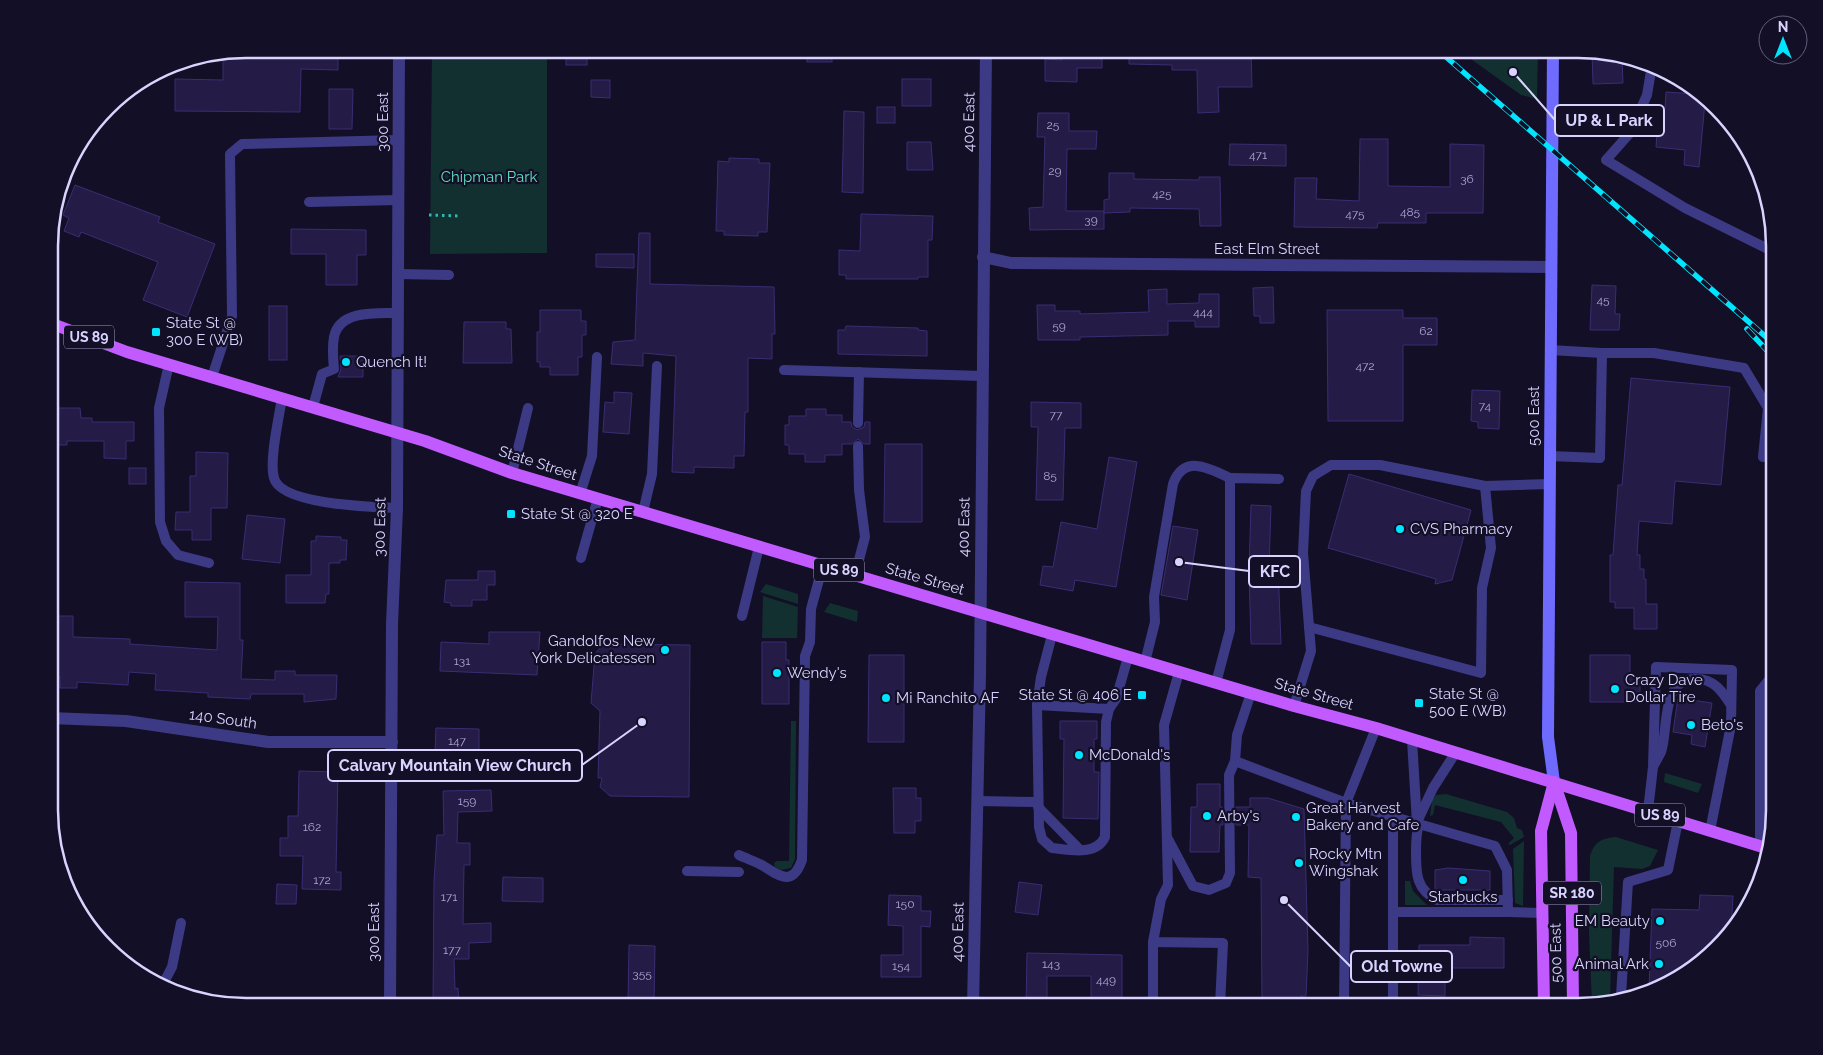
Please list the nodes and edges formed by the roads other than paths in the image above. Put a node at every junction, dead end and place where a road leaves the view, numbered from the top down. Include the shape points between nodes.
1 (399, 58) edge
2 (986, 58) edge
3 (1553, 58) edge
4 (1651, 73) edge
5 (399, 140) junction
6 (398, 200) junction
7 (309, 202) dead end
8 (1766, 248) edge
9 (983, 257) junction
10 (1551, 267) junction
11 (398, 274) junction
12 (448, 275) dead end
13 (398, 313) junction
14 (58, 326) edge
15 (1550, 350) junction
16 (1602, 353) junction
17 (597, 357) dead end
18 (169, 364) junction
19 (657, 366) dead end
20 (784, 370) dead end
21 (859, 372) junction
22 (982, 376) junction
23 (212, 377) junction
24 (282, 398) junction
25 (1766, 405) edge
26 (313, 407) junction
27 (528, 408) dead end
28 (858, 423) dead end
29 (1766, 428) edge
30 (397, 432) junction
31 (858, 446) dead end
32 (1550, 456) junction
33 (1763, 457) dead end
34 (512, 473) junction
35 (1230, 478) junction
36 (1279, 479) dead end
37 (1550, 484) junction
38 (1485, 486) junction
39 (580, 494) junction
40 (598, 498) junction
41 (398, 508) junction
42 (642, 512) junction
43 (759, 547) junction
44 (581, 558) dead end
45 (208, 563) dead end
46 (822, 565) junction
47 (855, 575) junction
48 (979, 612) junction
49 (742, 616) dead end
50 (1309, 627) junction
51 (1052, 635) junction
52 (1128, 657) junction
53 (1145, 662) junction
54 (1179, 672) junction
55 (1216, 683) junction
56 (1766, 684) edge
57 (1251, 694) junction
58 (1037, 705) junction
59 (1732, 705) junction
60 (1294, 706) junction
61 (1109, 709) junction
62 (58, 718) edge
63 (1376, 728) junction
64 (1412, 740) junction
65 (392, 742) junction
66 (1456, 752) junction
67 (1235, 761) junction
68 (1653, 767) junction
69 (1554, 782) junction
70 (977, 801) junction
71 (1346, 802) junction
72 (1038, 804) junction
73 (1648, 811) junction
74 (1393, 817) junction
75 (1678, 821) junction
76 (1418, 824) junction
77 (1710, 831) junction
78 (1167, 836) junction
79 (1763, 841) edge
80 (1762, 847) edge
81 (1080, 850) junction
82 (739, 855) dead end
83 (687, 871) dead end
84 (739, 872) dead end
85 (1508, 900) junction
86 (1393, 912) junction
87 (1508, 912) junction
88 (1541, 913) junction
89 (181, 922) dead end
90 (1153, 942) junction
91 (166, 980) edge
92 (1621, 992) edge
93 (390, 998) edge
94 (973, 998) edge
95 (1153, 998) edge
96 (1220, 998) edge
97 (1344, 998) edge
98 (1393, 998) edge
99 (1544, 998) edge
100 (1573, 998) edge

1 - 5 street, 300 East
2 - 9 street, 400 East
3 - 10 street, 500 East
4 - 8 lane via 1647,95 1630,133 1606,160 1685,208
5 - 6 street, 300 East
5 - 23 lane via 242,144 230,154 232,316
6 - 7 lane
6 - 11 street, 300 East
9 - 10 street, East Elm Street via 1011,263
9 - 22 street, 400 East
10 - 15 street, 500 East
11 - 12 lane
11 - 13 street, 300 East
13 - 26 lane via 368,313 350,318 340,326 334,336 334,369 322,374
13 - 30 street, 300 East
14 - 18 main road, State Street / US 89
15 - 16 lane
15 - 32 street, 500 East
16 - 25 lane via 1654,353 1744,368
16 - 32 lane via 1600,458
17 - 39 lane via 592,456
18 - 23 main road, State Street / US 89
18 - 45 lane via 159,408 160,522 166,541 178,555
19 - 42 lane via 652,474
20 - 21 lane
21 - 22 lane
21 - 28 lane
22 - 48 street, 400 East
23 - 24 main road, State Street / US 89
24 - 26 main road, State Street / US 89
24 - 41 lane via 272,465 274,480 279,487 309,499 341,505
26 - 30 main road, State Street / US 89
27 - 34 lane
29 - 33 lane
30 - 34 main road, State Street / US 89
30 - 41 street, 300 East
31 - 47 lane via 865,537
32 - 37 street, 500 East
34 - 39 main road, State Street / US 89
35 - 36 lane
35 - 53 lane via 1211,469 1193,466 1178,472 1173,484 1154,597 1155,622
35 - 55 lane via 1230,630
37 - 38 lane
37 - 69 street, 500 East via 1548,737
38 - 50 lane via 1380,465 1331,465 1313,476 1306,491 1303,553
38 - 50 lane via 1491,548 1482,588 1481,673
39 - 40 main road, State Street / US 89
40 - 42 main road, State Street / US 89
40 - 44 lane
41 - 65 street, 300 East via 392,624
42 - 43 main road, State Street / US 89
43 - 46 main road, State Street / US 89
43 - 49 lane
46 - 47 main road, State Street / US 89
46 - 82 lane via 811,609 806,656 802,860 794,875 782,877
47 - 48 main road, State Street / US 89
48 - 51 main road, State Street / US 89
48 - 70 street, 400 East
50 - 60 lane via 1311,650
51 - 52 main road, State Street / US 89
51 - 58 lane
52 - 53 main road, State Street / US 89
52 - 61 lane via 1116,700
53 - 54 main road, State Street / US 89
54 - 55 main road, State Street / US 89
54 - 78 lane via 1164,725
55 - 57 main road, State Street / US 89
56 - 79 lane via 1760,691
57 - 60 main road, State Street / US 89
57 - 67 lane via 1237,735
58 - 61 lane
58 - 72 lane
59 - 68 lane via 1719,687 1704,679 1691,678 1681,683 1669,700 1661,751
59 - 68 lane via 1732,670 1656,667
59 - 77 lane
60 - 63 main road, State Street / US 89
61 - 81 lane via 1106,722 1105,837 1099,846
62 - 65 street, 140 South via 126,721 268,742
63 - 64 main road, State Street / US 89
63 - 71 lane
64 - 66 main road, State Street / US 89
64 - 76 lane
65 - 93 street, 300 East
66 - 69 main road, State Street / US 89
66 - 76 lane via 1433,788
67 - 71 lane
67 - 78 lane via 1229,775 1230,873 1226,883 1209,890 1193,886
68 - 73 lane
69 - 73 main road, State Street / US 89
69 - 88 main road, 500 East / SR 180 via 1541,831
69 - 100 main road, 500 East / SR 180 via 1570,834
70 - 72 lane
70 - 94 street, 400 East
71 - 74 lane
71 - 97 lane
72 - 81 lane
72 - 81 lane via 1040,833 1045,843 1052,848
73 - 75 main road, State Street / US 89
74 - 76 lane
74 - 86 lane
75 - 77 main road, State Street / US 89
75 - 92 lane via 1668,870 1628,882
76 - 85 lane via 1495,846 1507,870
76 - 85 lane via 1416,877 1428,895 1437,900
77 - 80 main road, State Street / US 89
78 - 90 lane via 1168,885 1161,899
83 - 84 lane
85 - 87 lane
86 - 87 lane
86 - 98 lane
87 - 88 lane
88 - 99 main road, 500 East / SR 180
89 - 91 lane via 172,968
90 - 95 lane
90 - 96 lane via 1223,943

